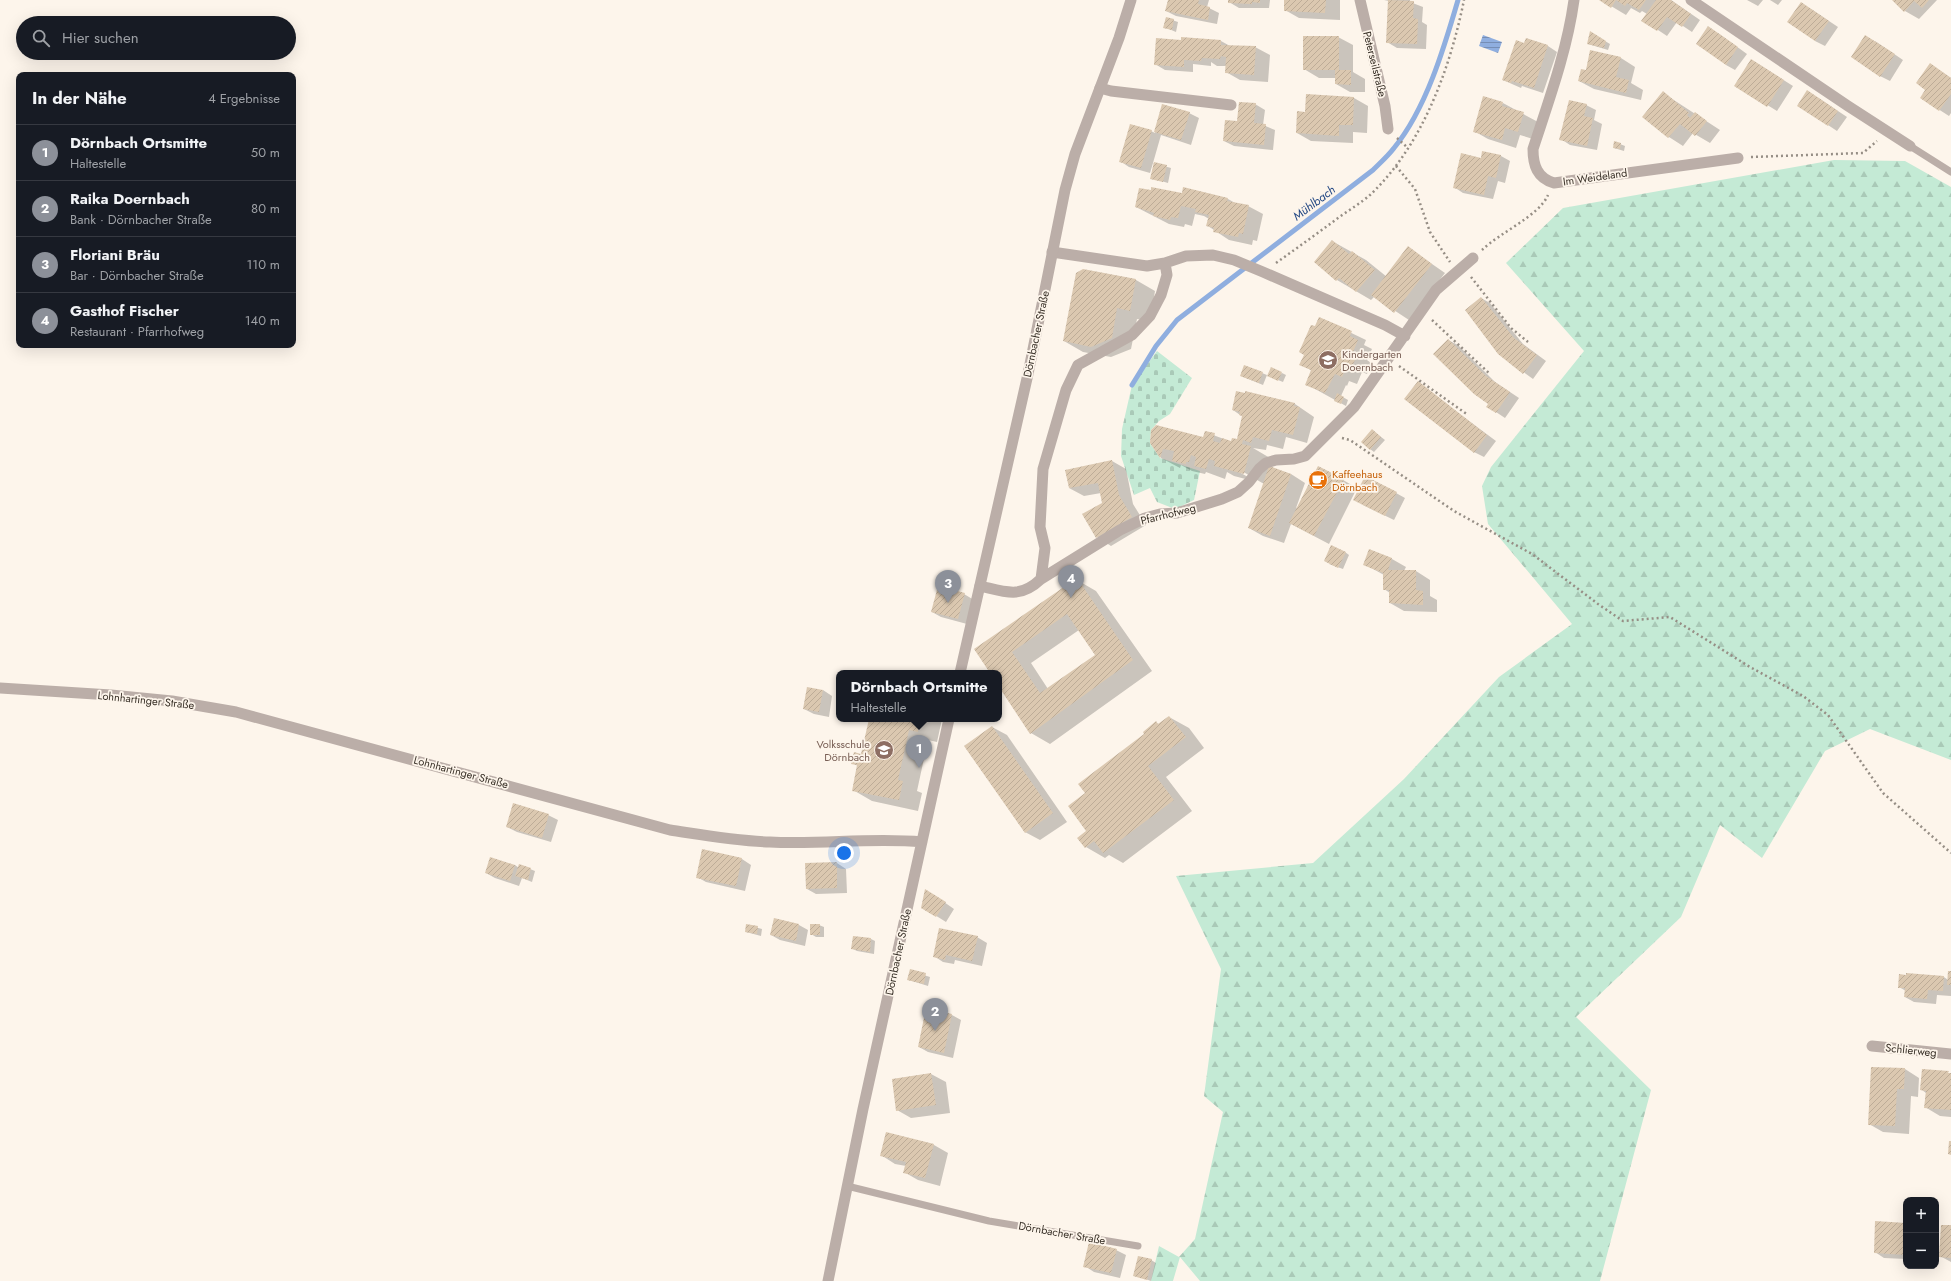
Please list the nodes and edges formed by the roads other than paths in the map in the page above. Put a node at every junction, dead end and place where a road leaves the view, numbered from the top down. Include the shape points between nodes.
1 (1131, 0) edge
2 (1360, 0) edge
3 (1574, 0) edge
4 (1691, 0) edge
5 (1100, 88) junction
6 (1231, 105) dead end
7 (1388, 129) dead end
8 (1910, 146) joint
9 (1738, 158) road end
10 (1951, 172) edge
11 (1052, 252) junction
12 (1472, 258) road end
13 (1165, 263) junction
14 (1405, 336) junction
15 (1041, 579) junction
16 (980, 586) junction
17 (961, 670) edge
18 (0, 688) edge
19 (948, 722) edge
20 (922, 842) junction
21 (1872, 1046) dead end
22 (1951, 1054) edge
23 (847, 1186) junction
24 (1138, 1246) dead end
25 (828, 1281) edge

1 - 5 street, Dörnbacher Straße
2 - 7 street, Peterseilstraße
3 - 9 street, Im Weideland via 1562,57 1533,149 1533,162 1539,174 1554,183
4 - 8 street
5 - 6 street
5 - 11 street, Dörnbacher Straße via 1075,154
8 - 10 lane
11 - 13 street via 1147,266
11 - 16 street, Dörnbacher Straße via 1033,352
12 - 14 street, Pfarrhofweg via 1436,290
13 - 14 street via 1196,255 1213,255 1234,260
13 - 15 street via 1167,275 1161,295 1150,316 1132,335 1078,365 1066,390 1043,469 1040,527 1044,548
14 - 15 street, Pfarrhofweg via 1354,408 1305,456 1266,463 1238,492 1194,509 1145,518 1120,530
15 - 16 street, Pfarrhofweg via 1031,588 1017,593
16 - 17 street, Dörnbacher Straße
18 - 20 street, Lohnhartinger Straße via 172,701 236,712 670,830 770,842
19 - 20 street, Dörnbacher Straße
20 - 23 street, Dörnbacher Straße
21 - 22 street, Schlierweg
23 - 24 lane, Dörnbacher Straße via 989,1221
23 - 25 street, Dörnbacher Straße

